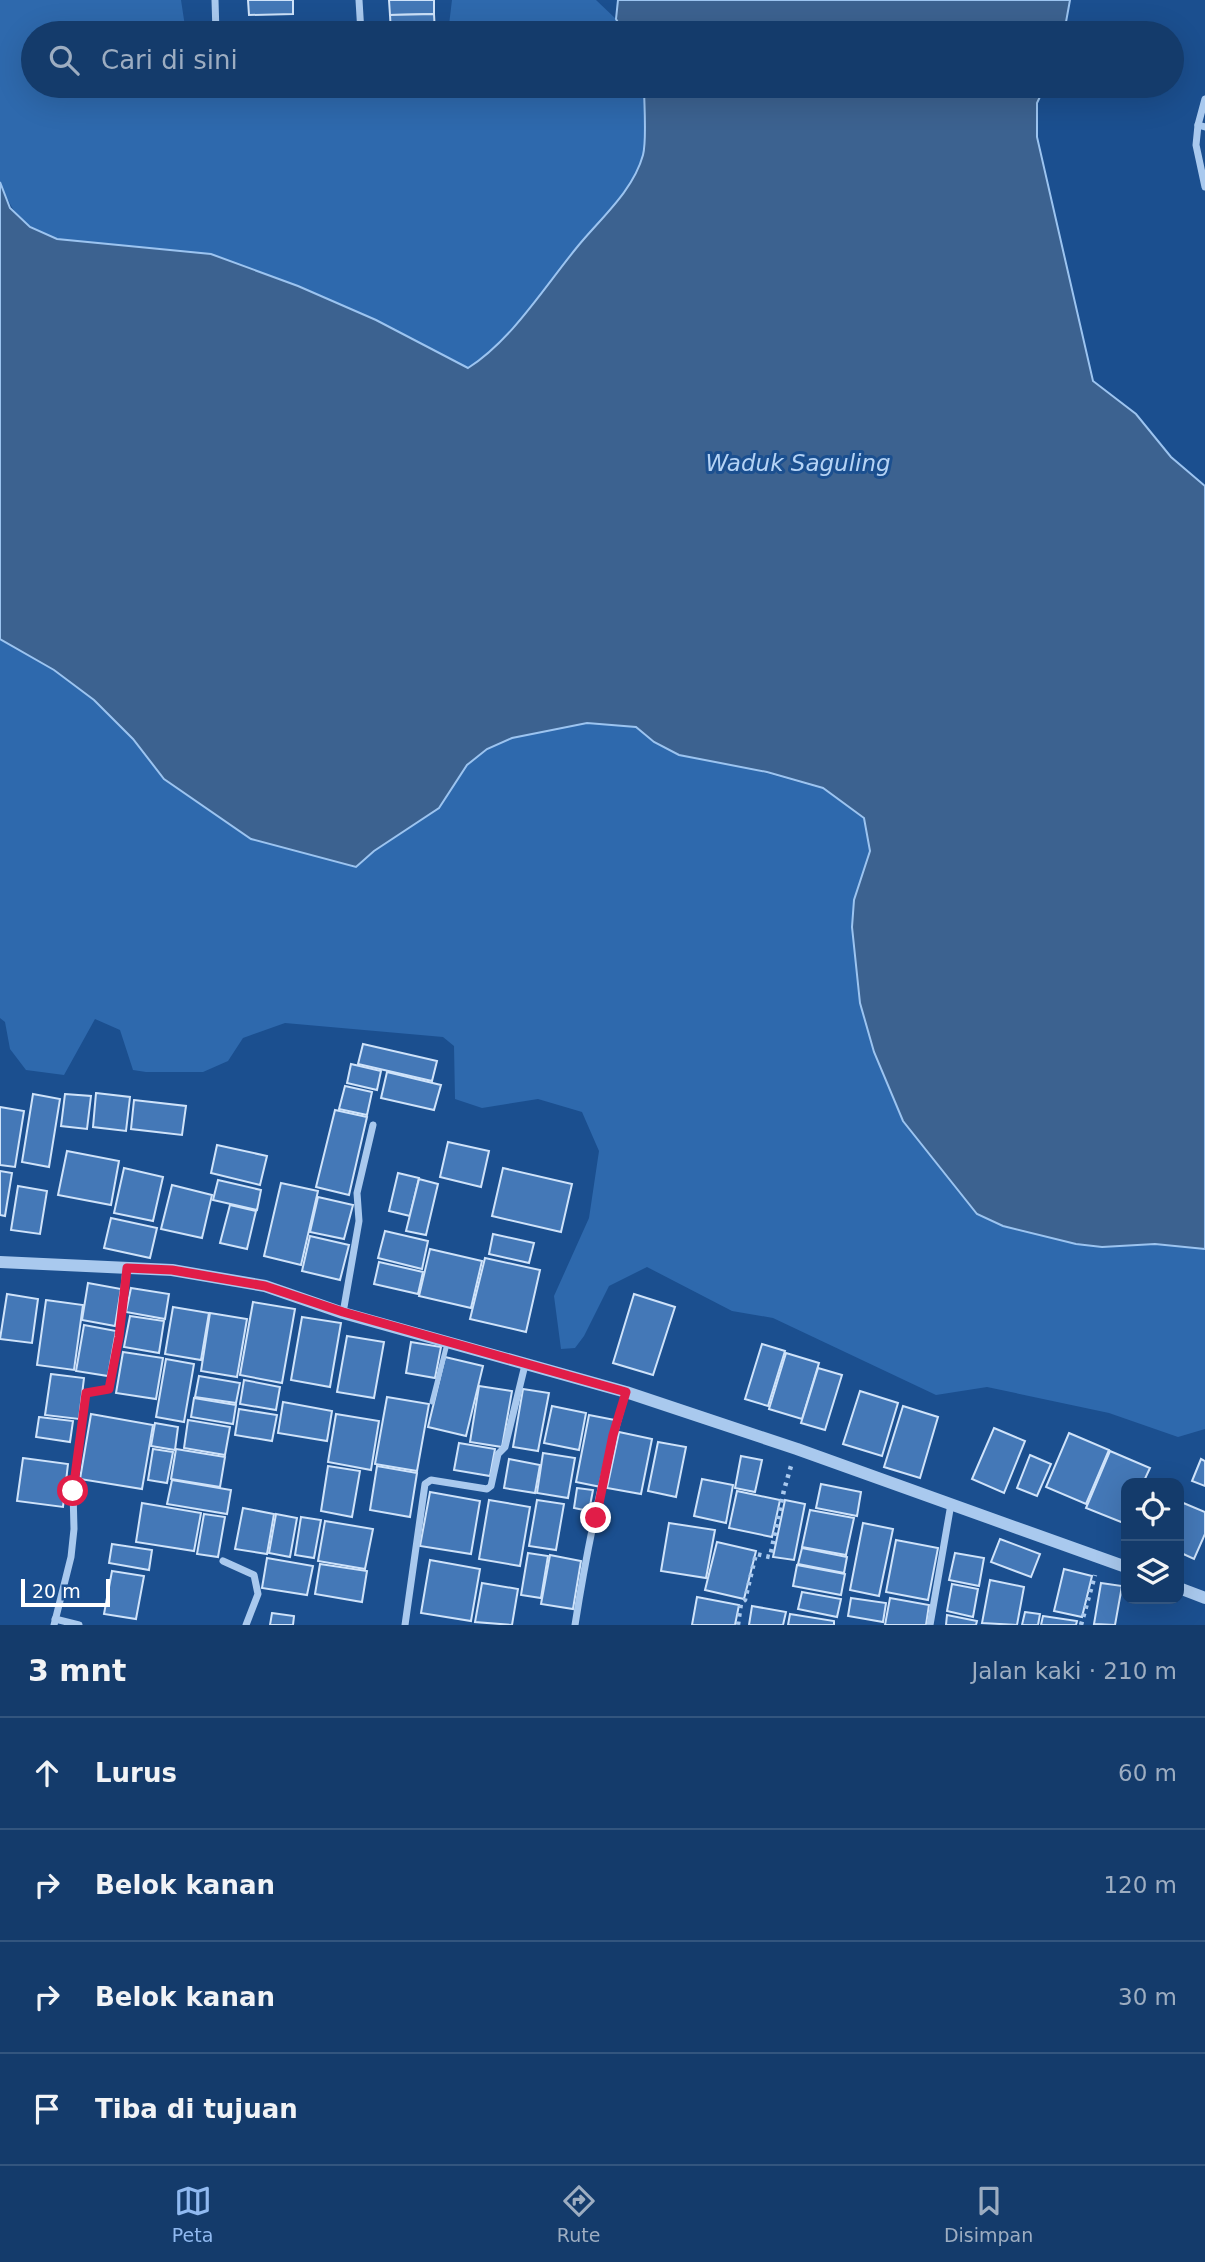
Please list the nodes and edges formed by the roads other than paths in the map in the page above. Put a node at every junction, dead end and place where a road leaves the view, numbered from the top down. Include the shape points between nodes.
1 (215, 0) edge
2 (359, 0) edge
3 (216, 21) edge
4 (360, 21) edge
5 (1205, 99) edge
6 (1201, 126) edge
7 (1205, 187) edge
8 (373, 1125) dead end
9 (0, 1262) edge
10 (127, 1268) junction
11 (343, 1312) junction
12 (447, 1342) junction
13 (525, 1365) junction
14 (626, 1392) junction
15 (432, 1402) dead end
16 (951, 1504) junction
17 (223, 1561) dead end
18 (1121, 1565) edge
19 (1184, 1590) edge
20 (1205, 1598) edge
21 (55, 1622) edge
22 (79, 1625) edge
23 (246, 1625) edge
24 (405, 1625) edge
25 (575, 1625) edge
26 (930, 1625) edge

1 - 3 street
2 - 4 street
5 - 6 street
6 - 7 street via 1196,145
8 - 11 street via 357,1193 359,1221
9 - 10 street
10 - 11 street via 172,1270 265,1286
10 - 21 street via 109,1389 86,1393 73,1491 71,1557
11 - 12 street
12 - 13 street
12 - 15 lane
13 - 14 street
13 - 24 street via 491,1486 431,1480 425,1484
14 - 16 street
14 - 25 street via 586,1554
16 - 18 street
16 - 26 street
17 - 23 street via 254,1575 258,1594
19 - 20 street
21 - 22 street

